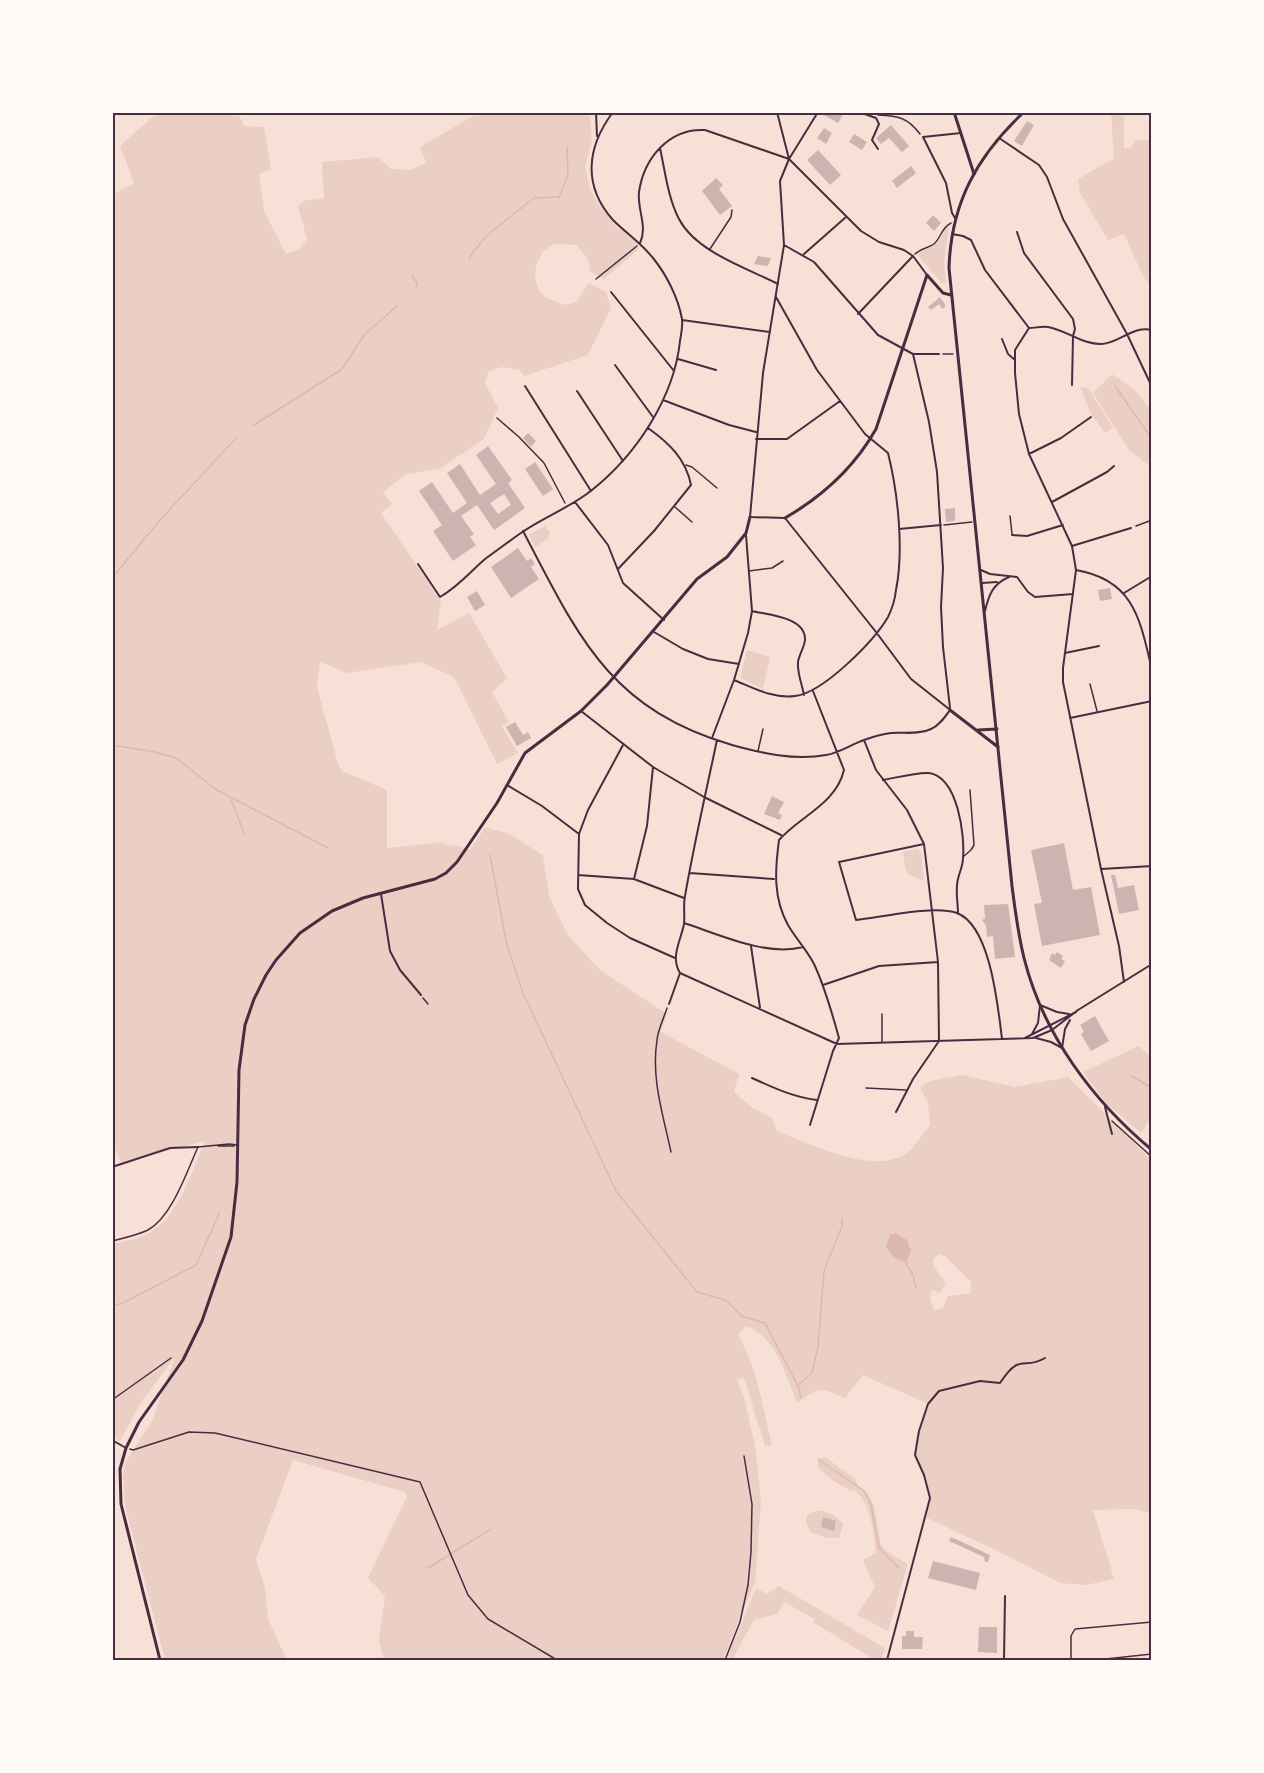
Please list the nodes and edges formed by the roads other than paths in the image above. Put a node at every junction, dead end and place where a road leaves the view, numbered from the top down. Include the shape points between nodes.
1 (596, 112) edge
2 (607, 112) edge
3 (777, 112) edge
4 (818, 112) edge
5 (859, 112) edge
6 (954, 112) edge
7 (1024, 112) edge
8 (612, 114) edge
9 (961, 133) junction
10 (597, 136) junction
11 (999, 138) junction
12 (660, 148) junction
13 (878, 149) dead end
14 (789, 159) junction
15 (974, 174) junction
16 (732, 210) dead end
17 (846, 217) junction
18 (955, 220) junction
19 (1017, 232) dead end
20 (952, 234) junction
21 (640, 243) junction
22 (784, 245) junction
23 (709, 250) junction
24 (804, 254) junction
25 (913, 256) junction
26 (927, 275) junction
27 (778, 284) junction
28 (611, 292) dead end
29 (951, 295) junction
30 (776, 297) junction
31 (858, 314) junction
32 (682, 320) junction
33 (1029, 328) junction
34 (1152, 330) edge
35 (770, 332) junction
36 (1127, 334) junction
37 (1073, 336) junction
38 (1002, 339) dead end
39 (901, 348) junction
40 (914, 354) junction
41 (939, 354) road end
42 (678, 359) junction
43 (1015, 360) junction
44 (615, 365) dead end
45 (716, 370) dead end
46 (674, 371) junction
47 (1072, 385) dead end
48 (525, 386) dead end
49 (1152, 387) edge
50 (577, 391) dead end
51 (663, 400) junction
52 (840, 402) junction
53 (653, 417) junction
54 (1090, 417) dead end
55 (647, 427) junction
56 (756, 432) junction
57 (756, 439) junction
58 (870, 440) junction
59 (1029, 454) junction
60 (623, 461) junction
61 (685, 465) junction
62 (1114, 466) dead end
63 (717, 488) dead end
64 (591, 491) junction
65 (575, 502) junction
66 (1052, 502) junction
67 (675, 507) junction
68 (1010, 516) dead end
69 (750, 517) junction
70 (785, 518) junction
71 (692, 522) dead end
72 (941, 525) junction
73 (1064, 525) junction
74 (1131, 528) road end
75 (899, 529) junction
76 (523, 531) junction
77 (746, 533) junction
78 (1012, 535) joint
79 (1072, 546) junction
80 (783, 561) dead end
81 (418, 564) dead end
82 (618, 569) junction
83 (981, 570) junction
84 (1076, 570) junction
85 (748, 571) junction
86 (1152, 576) edge
87 (1010, 577) junction
88 (998, 582) junction
89 (982, 583) junction
90 (1124, 592) junction
91 (1073, 594) junction
92 (752, 611) junction
93 (985, 611) junction
94 (664, 620) junction
95 (654, 632) junction
96 (876, 632) junction
97 (1152, 644) edge
98 (1100, 646) dead end
99 (1146, 646) junction
100 (1065, 653) junction
101 (739, 664) junction
102 (1152, 670) edge
103 (613, 678) junction
104 (734, 680) junction
105 (1090, 684) dead end
106 (813, 691) junction
107 (804, 694) junction
108 (1152, 701) edge
109 (950, 710) junction
110 (581, 711) junction
111 (1097, 712) junction
112 (1070, 718) junction
113 (763, 729) dead end
114 (997, 729) junction
115 (977, 730) junction
116 (711, 738) junction
117 (717, 740) junction
118 (864, 740) junction
119 (623, 745) junction
120 (998, 747) junction
121 (837, 750) junction
122 (758, 752) junction
123 (653, 767) junction
124 (882, 780) junction
125 (507, 785) junction
126 (970, 790) dead end
127 (704, 797) junction
128 (579, 834) junction
129 (783, 836) junction
130 (924, 844) junction
131 (963, 857) junction
132 (1152, 866) edge
133 (1101, 869) junction
134 (690, 873) junction
135 (578, 875) junction
136 (634, 879) junction
137 (775, 879) junction
138 (381, 893) junction
139 (684, 898) junction
140 (932, 911) junction
141 (958, 914) junction
142 (684, 923) junction
143 (751, 945) junction
144 (803, 947) junction
145 (675, 958) junction
146 (938, 962) junction
147 (1152, 964) edge
148 (680, 973) junction
149 (1124, 982) junction
150 (823, 985) junction
151 (421, 995) road end
152 (669, 1004) road end
153 (1040, 1005) junction
154 (760, 1008) junction
155 (882, 1014) dead end
156 (1070, 1016) junction
157 (1049, 1025) junction
158 (1052, 1030) junction
159 (1033, 1036) junction
160 (1002, 1040) junction
161 (939, 1041) junction
162 (882, 1043) junction
163 (837, 1044) junction
164 (1062, 1048) junction
165 (752, 1078) dead end
166 (866, 1088) dead end
167 (907, 1090) junction
168 (817, 1100) junction
169 (1105, 1107) junction
170 (896, 1112) dead end
171 (810, 1125) dead end
172 (1112, 1134) dead end
173 (238, 1145) junction
174 (198, 1147) junction
175 (1152, 1150) edge
176 (112, 1167) edge
177 (112, 1241) edge
178 (1045, 1358) dead end
179 (112, 1440) edge
180 (126, 1448) junction
181 (1005, 1596) dead end
182 (1152, 1622) edge
183 (1152, 1654) edge
184 (160, 1660) edge
185 (887, 1660) edge
186 (1004, 1660) edge
187 (1056, 1660) edge
188 (1071, 1660) edge
189 (1095, 1660) edge

1 - 10 street
2 - 8 street
3 - 14 street
4 - 14 street
5 - 13 street via 876,118 879,124 872,140
6 - 9 street
7 - 11 street
8 - 10 street
9 - 15 street
9 - 18 street via 923,137 946,183
10 - 21 street via 591,156 601,202 613,219
11 - 15 street
11 - 36 street via 1039,165 1047,177 1063,219
12 - 14 street via 672,137 705,130
12 - 21 street via 650,158 639,194 644,233
12 - 23 street via 680,221
14 - 17 street
14 - 22 street via 780,181
15 - 18 street
16 - 23 lane
17 - 24 street
17 - 25 street via 869,238
18 - 20 street
19 - 37 street via 1024,253 1073,318
20 - 29 street
20 - 33 street via 971,240 986,270
21 - 32 street via 666,277
22 - 24 street
22 - 27 street
23 - 27 street
24 - 31 street
25 - 26 street
25 - 31 street
26 - 29 street via 943,293
26 - 39 street
27 - 30 street
28 - 46 street
29 - 83 street
30 - 35 street
30 - 52 street
31 - 39 street via 879,335
32 - 35 street
32 - 42 street
33 - 37 street via 1048,327
33 - 43 street via 1015,350
34 - 36 street
35 - 56 street
36 - 37 street via 1101,344
36 - 49 street
37 - 47 street
38 - 43 street
39 - 40 street
39 - 58 street
40 - 41 street
40 - 72 street via 937,472
42 - 45 street
42 - 46 street
43 - 59 street via 1019,414
44 - 53 street
46 - 51 street
48 - 64 street
50 - 60 street
51 - 53 street
51 - 56 street
52 - 57 street via 787,439
52 - 58 street
53 - 55 street
54 - 59 street
55 - 60 street
55 - 61 street via 664,439
56 - 57 street
57 - 69 street
58 - 70 street via 835,484
58 - 75 street via 888,453
59 - 66 street
60 - 64 street
61 - 63 lane
61 - 67 street via 691,485
62 - 66 street
64 - 65 street
65 - 76 street
65 - 82 street via 608,545
66 - 73 street
67 - 71 lane
67 - 82 street
68 - 78 lane
69 - 70 street
69 - 77 street
70 - 96 street
72 - 75 street
72 - 109 street via 943,647
73 - 78 street via 1027,536
73 - 79 street
74 - 79 street
75 - 96 street via 897,590 888,617
76 - 81 street via 440,597
76 - 103 street via 581,637
77 - 85 street
77 - 94 street via 727,557 697,579
79 - 84 street
80 - 85 lane via 772,568
82 - 94 street via 623,582
83 - 87 street
83 - 89 street
84 - 90 street via 1110,581
84 - 91 street
85 - 92 street
86 - 90 street
87 - 88 street
87 - 91 street via 1017,577 1035,597
88 - 89 street
88 - 93 street via 991,590
89 - 93 street
90 - 99 street
91 - 100 street
92 - 101 street
92 - 107 street via 797,623 802,629 805,639 798,662
93 - 114 street
94 - 95 street
95 - 101 street via 683,650
95 - 103 street
96 - 106 street via 844,667
96 - 109 street via 911,679
97 - 99 street
98 - 100 street
99 - 102 street
100 - 112 street via 1063,682
101 - 104 street
103 - 110 street
103 - 116 street via 645,705 679,726
104 - 107 street via 769,694
104 - 116 street
105 - 111 lane
106 - 107 street
106 - 121 street
108 - 111 street
109 - 115 street
109 - 118 street via 932,729
110 - 119 street
110 - 125 street via 525,753
111 - 112 street
112 - 133 street
113 - 122 lane
114 - 115 street
114 - 120 street
115 - 120 street
116 - 117 street
117 - 122 street
117 - 127 street
118 - 121 street
118 - 124 street
119 - 123 street
119 - 128 street
120 - 153 street via 1021,946
121 - 122 street via 816,756
121 - 129 street via 844,770 834,793
123 - 127 street
123 - 136 street via 647,826
124 - 130 street via 907,810
124 - 131 street via 930,773 941,779 960,814
125 - 128 street
125 - 138 street via 463,855 446,873
126 - 131 lane via 974,845
127 - 129 street
127 - 134 street
128 - 135 street
129 - 137 street via 779,840
130 - 140 street
130 - 140 street via 839,862 856,920
131 - 141 street via 957,885
132 - 133 street
133 - 149 street
134 - 137 street
134 - 139 street
135 - 136 street
135 - 145 street via 578,889 585,905 630,938
136 - 139 street
137 - 144 street via 781,909
138 - 151 street via 390,951
138 - 173 street via 352,902 313,922 288,945 266,975 245,1025 239,1070
139 - 142 street
140 - 141 street
140 - 146 street
141 - 160 street via 982,938
142 - 143 street
142 - 145 street
143 - 144 street via 792,950
143 - 154 street
144 - 150 street
145 - 148 street
146 - 150 street via 879,966
146 - 161 street
147 - 149 street
148 - 152 street
148 - 154 street
149 - 156 street
150 - 163 street via 839,1038
153 - 156 street
153 - 157 street
153 - 159 street
154 - 163 street
155 - 162 lane
156 - 157 street
156 - 158 street
156 - 164 street
157 - 158 street
157 - 159 street
158 - 159 street
158 - 164 street
159 - 160 street
159 - 164 street
160 - 161 street
161 - 162 street
161 - 167 street
162 - 163 street
163 - 168 street
164 - 169 street
165 - 168 street via 784,1093
166 - 167 lane
167 - 170 street
168 - 171 street
169 - 172 street
169 - 175 street
173 - 174 lane
173 - 180 street via 231,1237 209,1300 183,1360 147,1410
174 - 176 street via 170,1148
174 - 177 lane via 159,1222 147,1231
178 - 185 street via 1016,1364 1000,1383 980,1381 939,1390 928,1404 915,1455 930,1498
179 - 180 street
180 - 184 street via 120,1469 121,1504
181 - 186 street
182 - 188 lane via 1075,1629 1071,1636
183 - 189 lane
187 - 188 street
188 - 189 street

